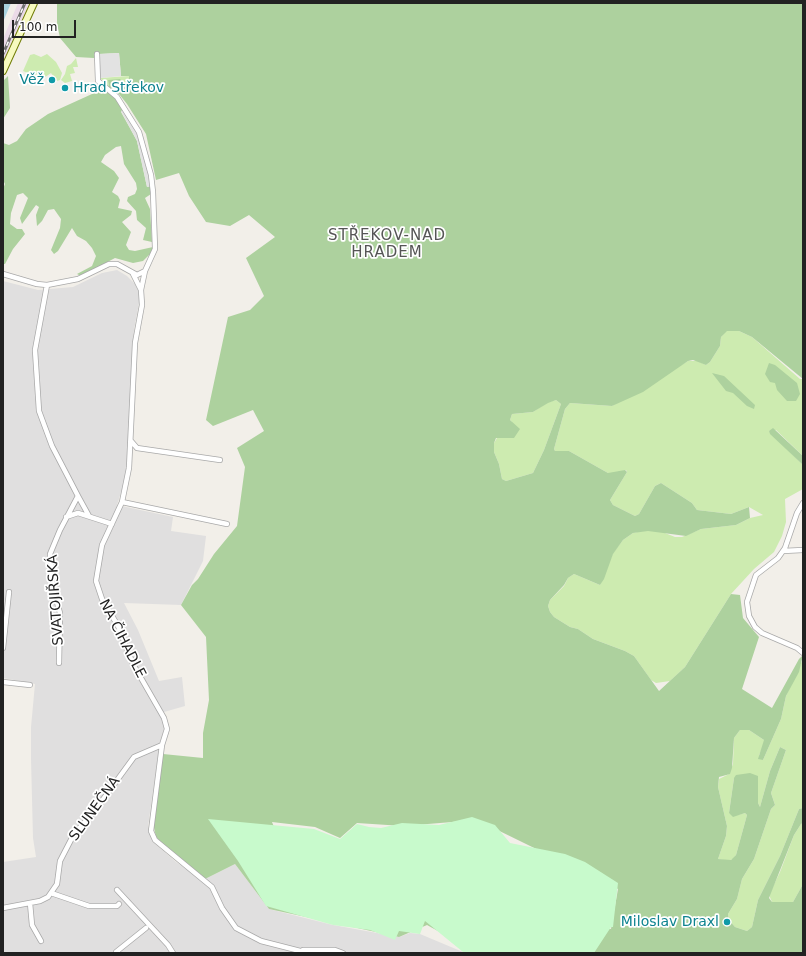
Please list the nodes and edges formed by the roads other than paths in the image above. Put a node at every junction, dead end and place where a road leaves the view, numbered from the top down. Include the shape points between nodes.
1 (34, 3) edge
2 (97, 54) dead end
3 (3, 71) edge
4 (145, 271) junction
5 (3, 274) edge
6 (133, 274) junction
7 (47, 285) junction
8 (141, 290) junction
9 (131, 441) junction
10 (220, 460) dead end
11 (78, 496) junction
12 (122, 502) junction
13 (803, 503) edge
14 (89, 516) junction
15 (66, 517) junction
16 (112, 524) junction
17 (227, 524) dead end
18 (803, 550) edge
19 (783, 551) junction
20 (9, 592) dead end
21 (3, 648) edge
22 (803, 653) edge
23 (59, 663) dead end
24 (3, 682) edge
25 (30, 685) dead end
26 (162, 745) junction
27 (117, 890) dead end
28 (51, 892) junction
29 (30, 903) junction
30 (119, 904) dead end
31 (3, 908) edge
32 (146, 928) dead end
33 (40, 941) dead end
34 (301, 950) junction
35 (118, 953) edge
36 (173, 953) edge
37 (308, 953) edge
38 (343, 953) edge

1 - 3 main road
2 - 4 street, NA ČIHADLE via 98,82 117,97 139,132 151,175 155,248
4 - 6 street
4 - 8 street, NA ČIHADLE
5 - 7 street
6 - 7 street via 117,264 109,264 78,279
6 - 8 street
7 - 11 street via 34,350 39,411 52,446
8 - 9 street, NA ČIHADLE
9 - 10 street via 137,448
9 - 12 street, NA ČIHADLE
11 - 14 street
11 - 15 street, SVATOJIŘSKÁ
12 - 16 street, NA ČIHADLE
12 - 17 street
13 - 19 street
14 - 15 street via 78,513
14 - 16 street
15 - 23 street, SVATOJIŘSKÁ via 50,554 53,588 60,617
16 - 26 street, NA ČIHADLE via 99,556 97,588 118,626 133,664 164,718 167,729
18 - 19 street
19 - 22 street via 756,575 750,588 747,609 755,627 762,633
20 - 21 street
24 - 25 street
26 - 28 street, SLUNEČNÁ via 134,757 93,813 74,834 60,862 56,884
26 - 34 street, NA ČIHADLE via 152,835 177,860 212,887 236,928 275,946
27 - 36 street
28 - 29 street via 48,897
28 - 30 street via 89,906
29 - 31 street
29 - 33 street via 32,925
32 - 35 street via 116,952
34 - 37 street
34 - 38 street via 335,950

